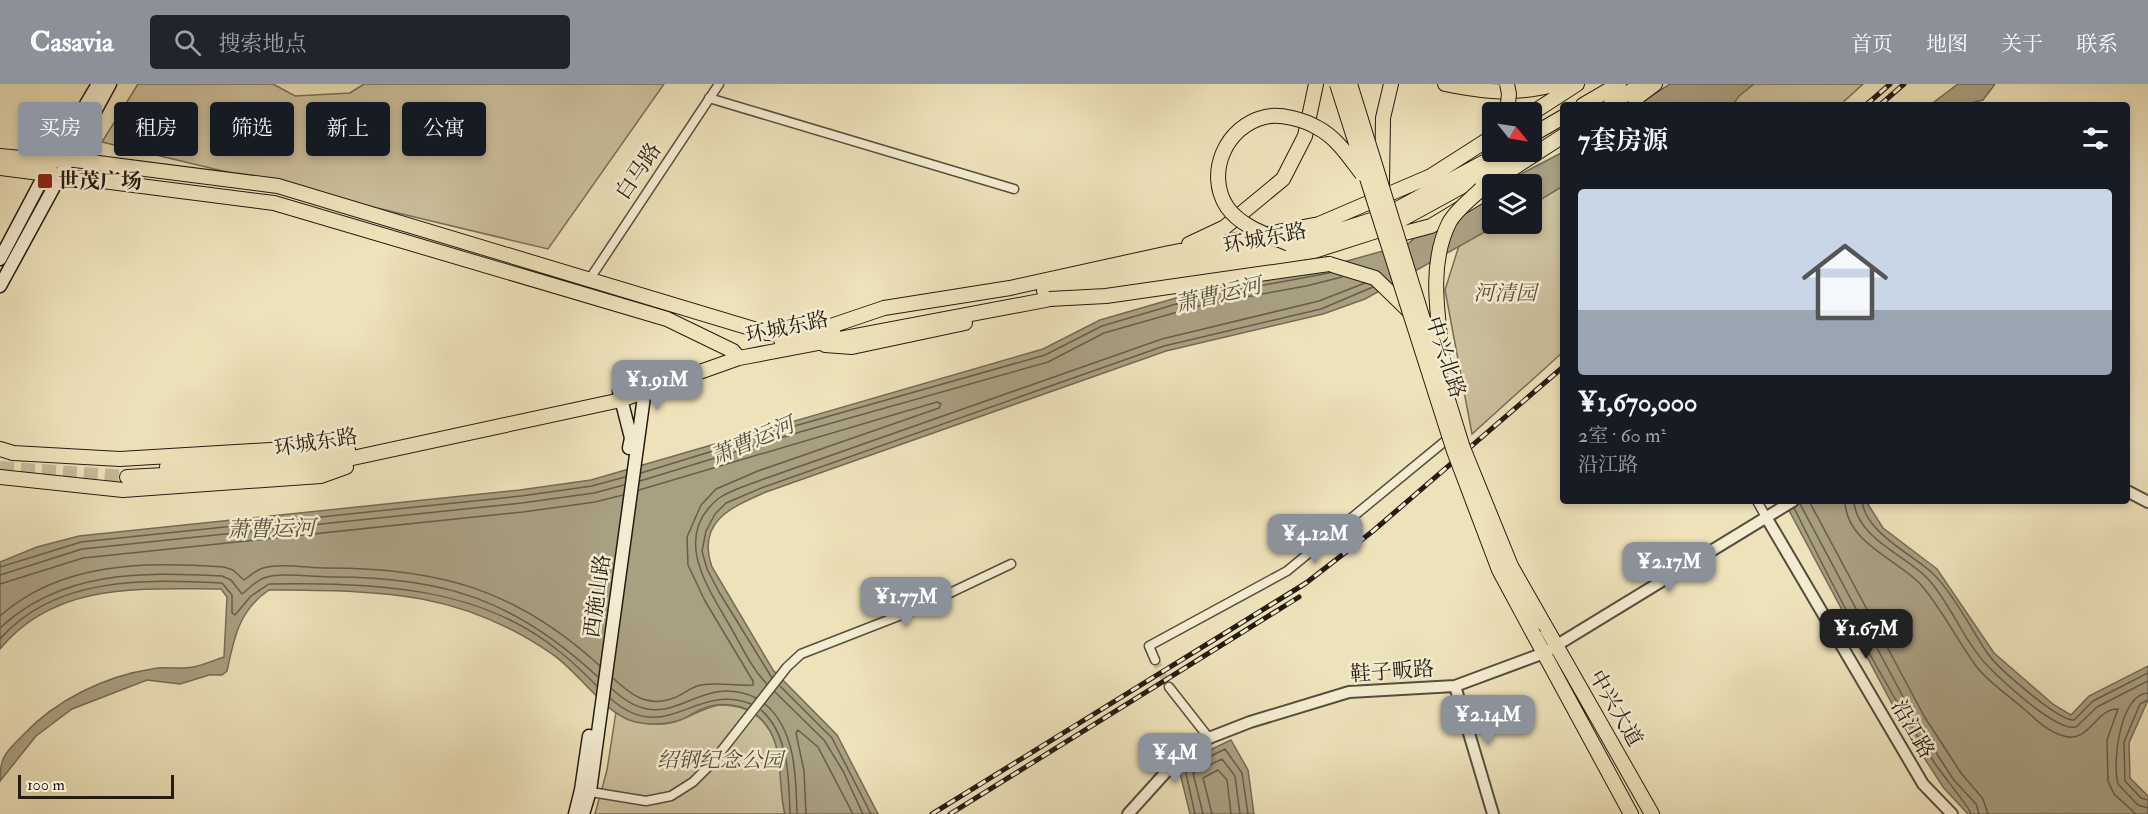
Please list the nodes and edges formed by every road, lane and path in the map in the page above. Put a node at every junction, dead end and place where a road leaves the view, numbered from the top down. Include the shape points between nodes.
1 (98, 84) edge
2 (110, 84) edge
3 (718, 84) edge
4 (1316, 84) edge
5 (1337, 84) edge
6 (1350, 84) edge
7 (1391, 84) edge
8 (1445, 84) edge
9 (1507, 84) edge
10 (1558, 84) edge
11 (1577, 84) edge
12 (1618, 84) edge
13 (1629, 84) edge
14 (1641, 84) edge
15 (1655, 84) edge
16 (709, 98) junction
17 (1508, 102) edge
18 (1588, 102) edge
19 (1602, 102) edge
20 (1614, 102) edge
21 (1630, 102) edge
22 (1542, 107) edge
23 (1560, 119) edge
24 (1542, 129) edge
25 (1560, 129) edge
26 (1560, 138) edge
27 (1542, 141) edge
28 (1482, 143) edge
29 (1560, 148) edge
30 (1482, 153) edge
31 (0, 156) edge
32 (1484, 162) edge
33 (1505, 162) edge
34 (55, 164) junction
35 (0, 168) edge
36 (1465, 172) junction
37 (62, 174) junction
38 (1509, 174) edge
39 (1517, 174) edge
40 (1368, 181) junction
41 (1382, 186) junction
42 (1014, 189) dead end
43 (1482, 192) edge
44 (1482, 193) edge
45 (1385, 222) junction
46 (1290, 244) junction
47 (1169, 253) junction
48 (0, 259) edge
49 (589, 280) junction
50 (0, 285) edge
51 (1049, 299) junction
52 (1409, 311) junction
53 (876, 327) junction
54 (807, 337) junction
55 (736, 354) junction
56 (645, 387) junction
57 (1446, 393) junction
58 (620, 396) junction
59 (1449, 437) junction
60 (634, 438) junction
61 (0, 448) edge
62 (360, 452) junction
63 (126, 473) tunnel mouth
64 (0, 477) edge
65 (2130, 493) edge
66 (2148, 502) edge
67 (1759, 504) edge
68 (1787, 504) edge
69 (1766, 517) junction
70 (1011, 564) dead end
71 (1544, 624) joint
72 (1534, 635) joint
73 (1556, 646) junction
74 (1544, 653) junction
75 (1155, 660) dead end
76 (1455, 686) junction
77 (1169, 687) tunnel mouth
78 (1209, 738) junction
79 (586, 785) junction
80 (574, 814) edge
81 (583, 814) edge
82 (1128, 814) edge
83 (1493, 814) edge
84 (1631, 814) edge
85 (1652, 814) edge
86 (1952, 814) edge

1 - 34 main road
2 - 34 main road
3 - 16 street, 白马路
4 - 47 main road via 1305,136 1283,179 1225,227
5 - 40 main road, 中兴北路, bridge
6 - 41 main road, 中兴北路, bridge
7 - 41 main road via 1383,118
8 - 10 main road via 1494,93 1531,91
9 - 17 main road, bridge
11 - 22 main road
12 - 18 main road
13 - 19 main road
14 - 20 main road
15 - 21 main road
16 - 42 street
16 - 49 street, 白马路
23 - 24 main road
25 - 27 main road
26 - 38 main road
28 - 47 main road via 1431,176 1319,224
29 - 39 main road
30 - 36 main road
31 - 34 main road
32 - 36 main road
33 - 45 main road
34 - 35 main road
34 - 37 main road
34 - 48 main road
34 - 49 main road via 278,186
36 - 45 main road
37 - 50 main road
37 - 55 main road via 274,203 667,319
40 - 46 main road, bridge via 1339,144 1319,128 1298,119 1266,116 1237,131 1221,154 1218,184 1228,208 1246,225
40 - 52 main road, 中兴北路, bridge
41 - 57 main road, 中兴北路, bridge
43 - 54 main road via 1431,226 1152,294 1069,303 852,347
44 - 57 main road, bridge via 1450,221 1440,247 1435,296
45 - 46 main road, 环城东路
45 - 51 main road, 环城东路, bridge via 1314,251
46 - 53 main road, 环城东路
47 - 54 main road via 1010,288 884,308
49 - 54 main road via 767,333
51 - 52 main road, bridge via 1106,296 1329,264 1375,278
51 - 53 main road, 环城东路
52 - 59 main road, 中兴北路, bridge
53 - 54 main road, 环城东路
54 - 55 main road, 环城东路
55 - 56 main road, 环城东路
56 - 58 main road, 环城东路
56 - 60 main road, 西施山路
57 - 71 main road, 中兴北路, bridge via 1511,566
58 - 60 main road, 西施山路
58 - 62 main road, 环城东路
59 - 72 main road, 中兴北路, bridge via 1499,570
59 - 75 street via 1287,572 1149,646
60 - 79 main road, 西施山路
61 - 62 main road via 13,453 120,459 326,443
62 - 63 main road, 环城东路
62 - 64 main road via 344,468 321,476 134,489
65 - 66 street
67 - 69 street, 沿江路
68 - 69 street, 鞋子畈路
69 - 73 street, 鞋子畈路
69 - 86 street, 沿江路 via 1923,784
70 - 79 street via 914,610 801,654 712,763 671,796 646,801
71 - 73 main road, 中兴大道
72 - 74 main road, 中兴大道
73 - 74 street, 鞋子畈路
73 - 85 main road, 中兴大道
74 - 76 street, 鞋子畈路
74 - 84 main road, 中兴大道
76 - 78 street, 鞋子畈路 via 1349,692
76 - 83 street
77 - 78 street
78 - 82 street, 鞋子畈路 via 1176,761
79 - 80 main road, 西施山路
79 - 81 main road, 西施山路

